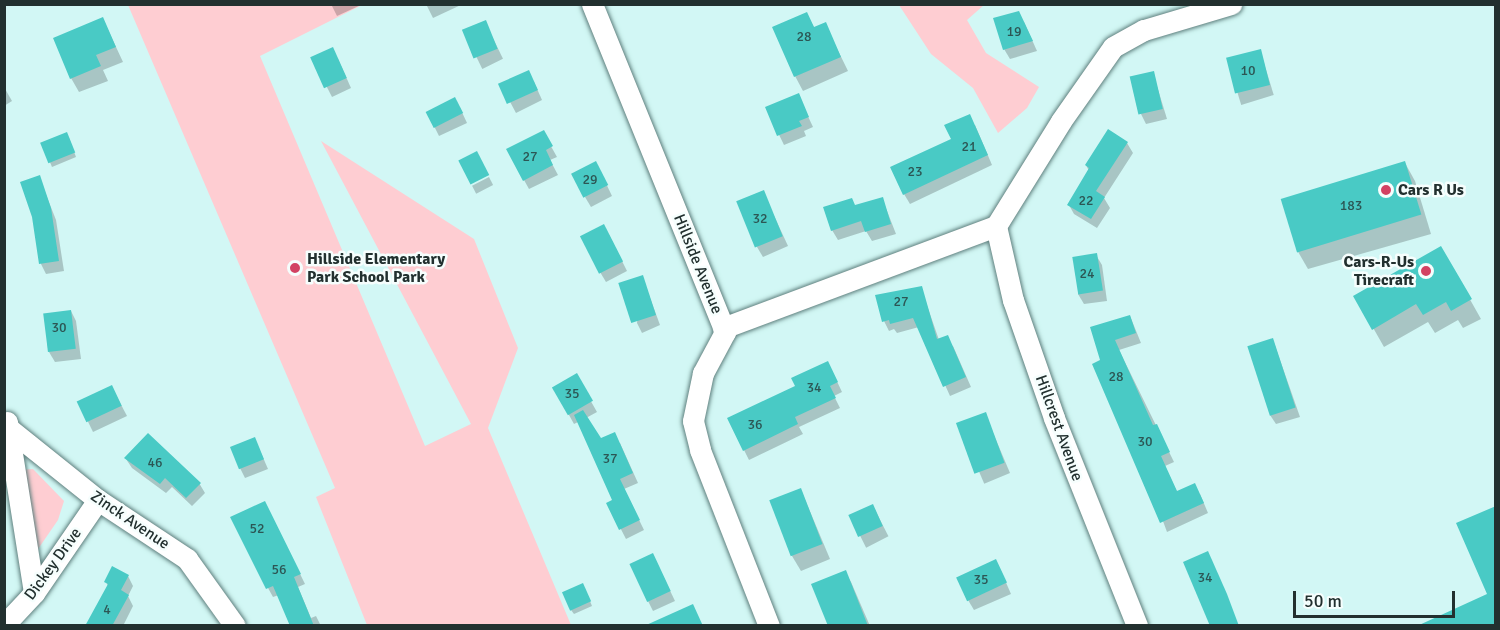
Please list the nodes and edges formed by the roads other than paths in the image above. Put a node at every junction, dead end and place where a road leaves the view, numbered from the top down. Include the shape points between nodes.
1 (592, 4) edge
2 (1231, 4) edge
3 (996, 226) junction
4 (723, 328) junction
5 (6, 422) edge
6 (99, 500) junction
7 (34, 593) junction
8 (4, 625) edge
9 (235, 626) edge
10 (769, 626) edge
11 (1137, 626) edge

1 - 4 street, Hillside Avenue
2 - 3 street via 1144,30 1113,48 1060,121
3 - 4 street
3 - 11 street, Hillcrest Avenue via 1013,300 1054,418
4 - 10 street, Hillside Avenue via 725,332 703,373 693,421 700,450
5 - 6 street, Zinck Avenue
5 - 7 street, Zinck Avenue
6 - 7 street, Dickey Drive
6 - 9 street, Zinck Avenue via 188,559
7 - 8 street, Dickey Drive

